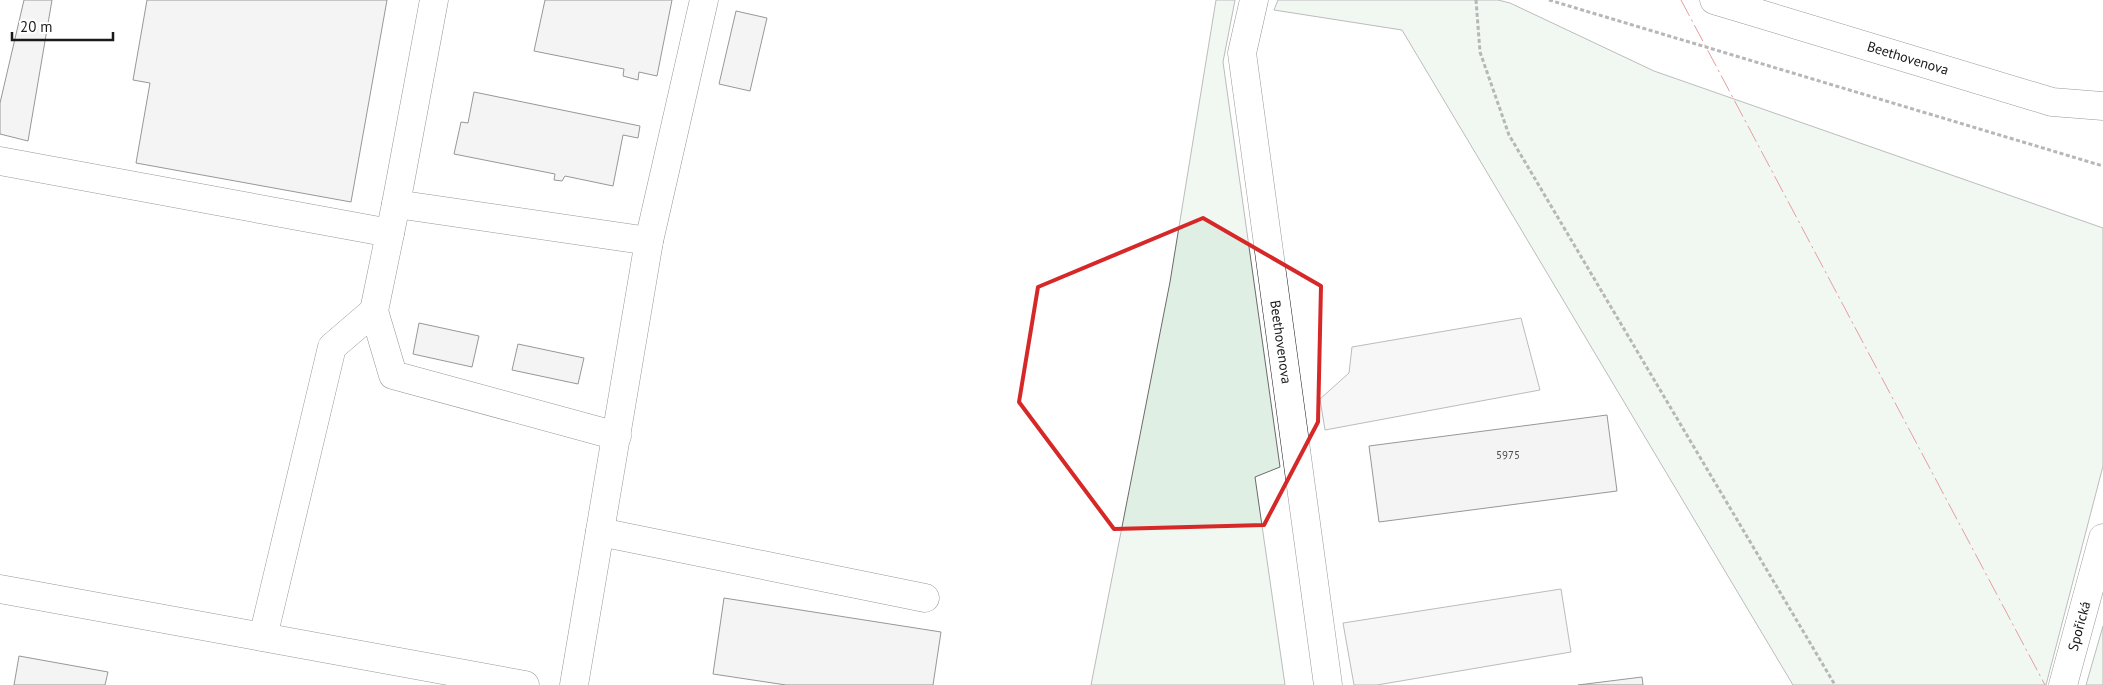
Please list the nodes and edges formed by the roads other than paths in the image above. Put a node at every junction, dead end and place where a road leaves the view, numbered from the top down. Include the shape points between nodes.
1 (434, 0) edge
2 (704, 0) edge
3 (1254, 0) edge
4 (1714, 0) edge
5 (2103, 106) edge
6 (0, 161) edge
7 (396, 204) junction
8 (390, 233) junction
9 (649, 242) junction
10 (374, 311) junction
11 (617, 436) junction
12 (600, 532) junction
13 (2103, 538) edge
14 (0, 589) edge
15 (925, 598) dead end
16 (263, 637) junction
17 (525, 685) edge
18 (574, 685) edge
19 (1328, 685) edge
20 (2063, 685) edge

1 - 7 street
2 - 9 street
3 - 19 street, Beethovenova via 1242,53
4 - 5 street, Beethovenova via 2052,102
6 - 8 street
7 - 8 street
7 - 9 street
8 - 10 street
9 - 11 street
10 - 11 street via 393,374
10 - 16 street via 332,347
11 - 12 street
12 - 15 street
12 - 18 street
13 - 20 street, Spořická
14 - 16 street
16 - 17 street

